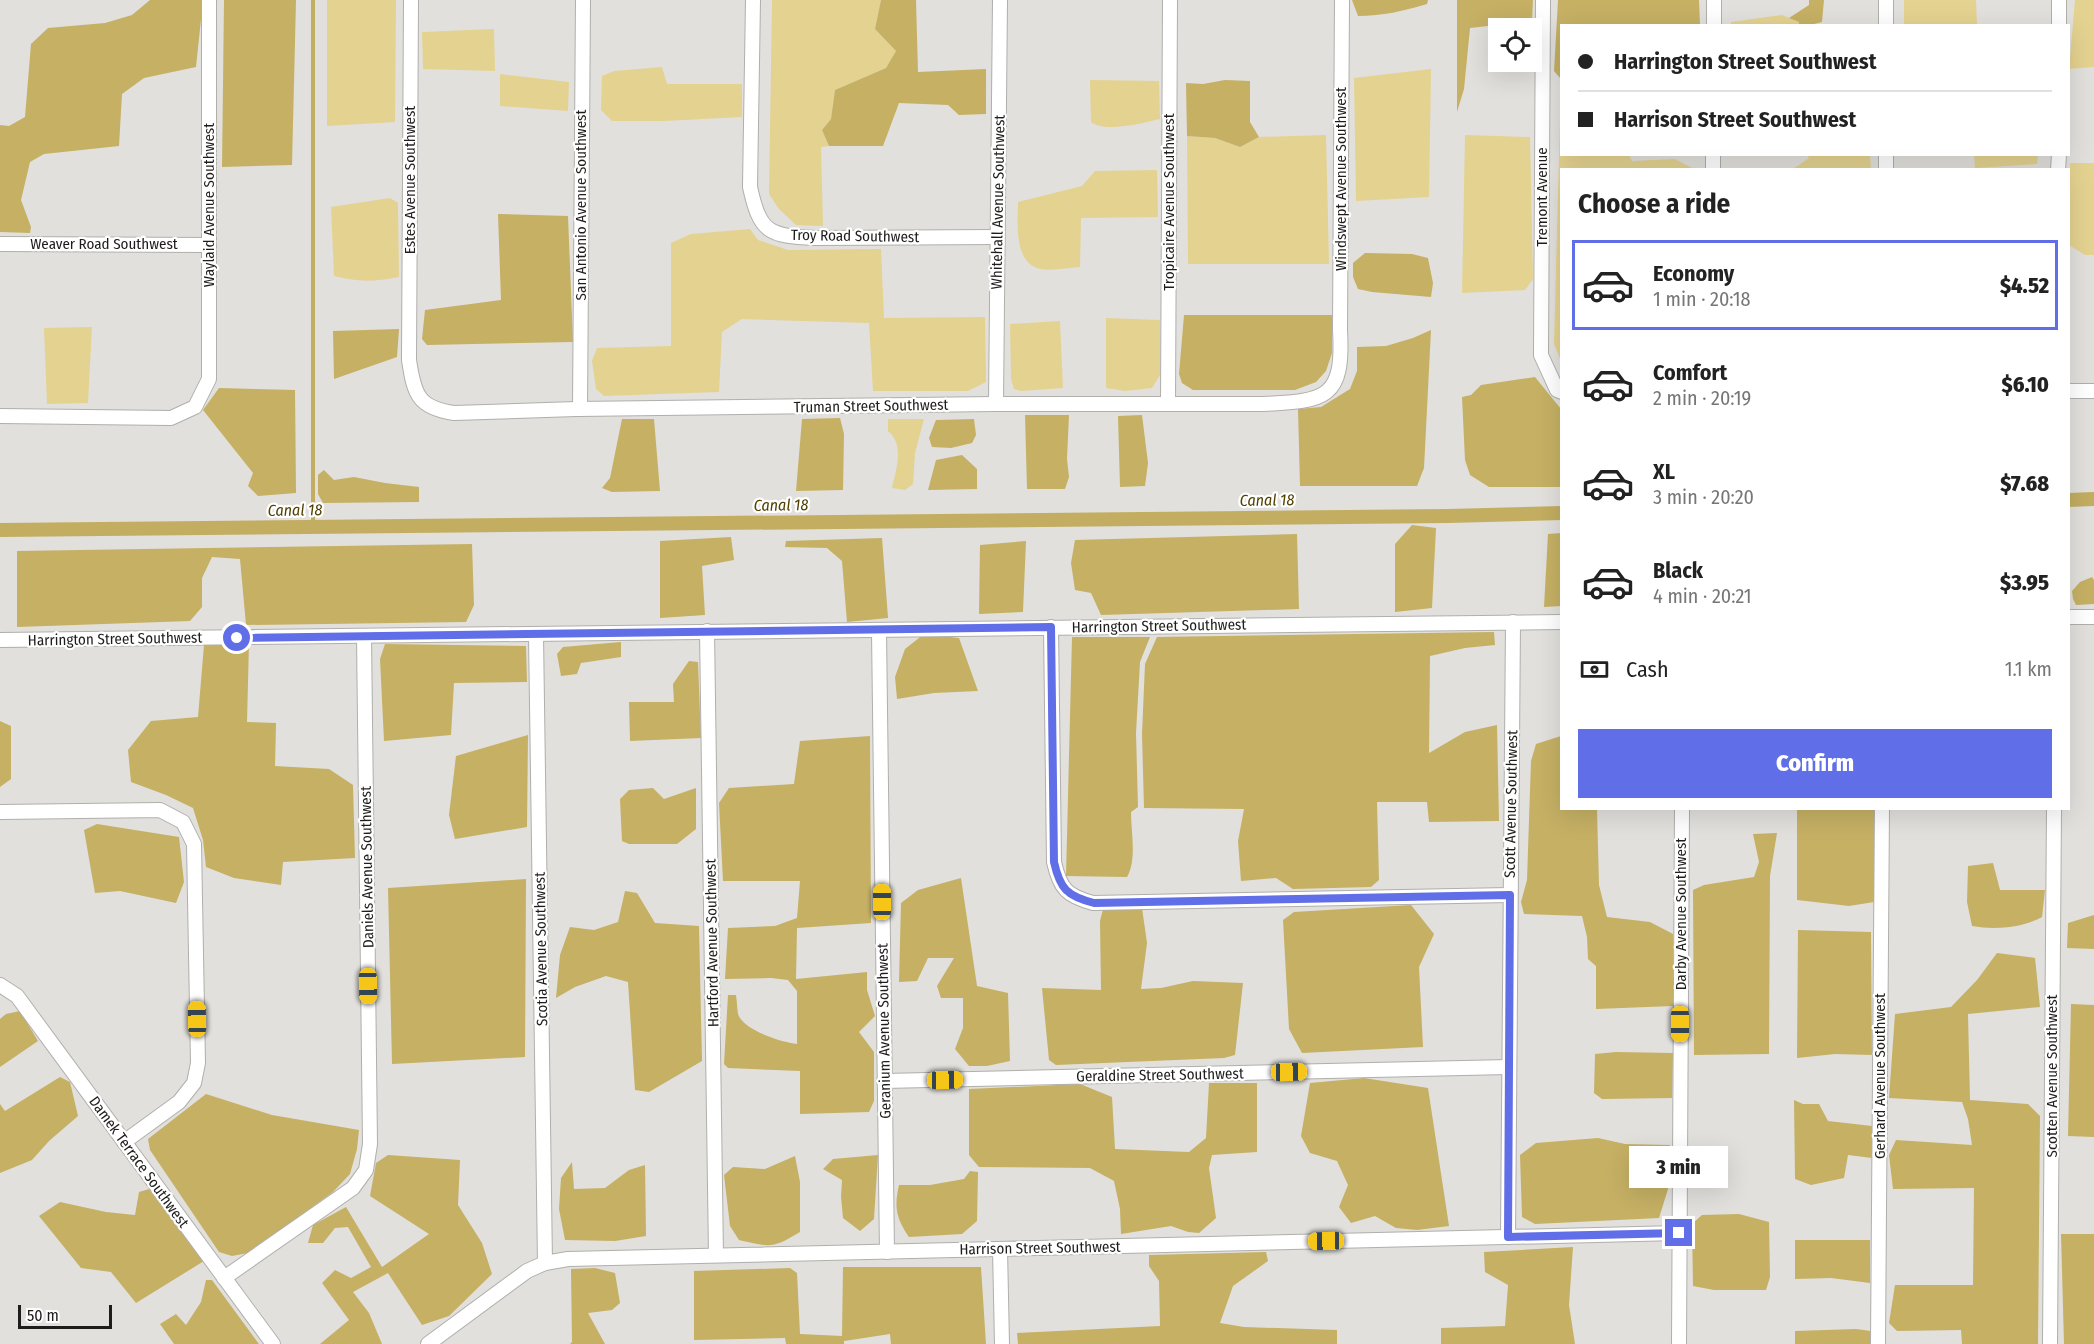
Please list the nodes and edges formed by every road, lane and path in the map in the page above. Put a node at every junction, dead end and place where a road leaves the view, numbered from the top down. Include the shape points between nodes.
1 (209, 0) edge
2 (411, 0) edge
3 (583, 0) edge
4 (753, 0) edge
5 (1000, 0) edge
6 (1170, 0) edge
7 (1342, 0) edge
8 (1543, 0) edge
9 (1714, 0) edge
10 (1886, 0) edge
11 (2059, 0) edge
12 (1714, 24) edge
13 (1886, 24) edge
14 (2059, 24) edge
15 (997, 237) junction
16 (0, 244) edge
17 (208, 245) junction
18 (1342, 358) joint
19 (409, 360) joint
20 (1559, 391) edge
21 (2070, 391) edge
22 (2094, 391) edge
23 (996, 404) junction
24 (1168, 404) junction
25 (580, 409) junction
26 (0, 416) edge
27 (2070, 617) edge
28 (2094, 617) edge
29 (1513, 622) junction
30 (1560, 622) edge
31 (1051, 627) junction
32 (707, 631) junction
33 (879, 631) junction
34 (536, 634) junction
35 (364, 636) junction
36 (0, 640) edge
37 (1682, 810) edge
38 (1882, 810) edge
39 (2054, 810) edge
40 (0, 812) edge
41 (1510, 895) junction
42 (0, 985) edge
43 (1509, 1067) junction
44 (884, 1081) junction
45 (124, 1142) junction
46 (1679, 1233) junction
47 (1508, 1237) junction
48 (1000, 1249) junction
49 (887, 1252) junction
50 (716, 1255) junction
51 (545, 1263) junction
52 (224, 1278) junction
53 (273, 1344) edge
54 (428, 1344) edge
55 (1002, 1344) edge
56 (1679, 1344) edge
57 (1878, 1344) edge
58 (2050, 1344) edge

1 - 17 street, Waylaid Avenue Southwest
2 - 19 street, Estes Avenue Southwest
3 - 25 street, San Antonio Avenue Southwest
4 - 15 street, Troy Road Southwest via 750,187 756,213 767,229 790,237 815,238
5 - 15 street, Whitehall Avenue Southwest
6 - 24 street, Tropicaire Avenue Southwest
7 - 18 street, Windswept Avenue Southwest
8 - 20 street, Tremont Avenue via 1541,355
9 - 12 street
10 - 13 street
11 - 14 street
15 - 23 street, Whitehall Avenue Southwest
16 - 17 street, Weaver Road Southwest
17 - 26 street, Waylaid Avenue Southwest via 209,379 195,407 171,418
18 - 24 street, Truman Street Southwest via 1337,381 1324,395 1305,402
19 - 25 street, Truman Street Southwest via 420,400 437,411
21 - 22 street
23 - 24 street, Truman Street Southwest
23 - 25 street, Truman Street Southwest
27 - 28 street
29 - 30 street, Harrington Street Southwest
29 - 31 street, Harrington Street Southwest
29 - 41 street, Scott Avenue Southwest
31 - 33 street, Harrington Street Southwest
31 - 41 street via 1054,862 1058,880 1072,897 1094,903
32 - 33 street, Harrington Street Southwest
32 - 34 street, Harrington Street Southwest
32 - 50 street, Hartford Avenue Southwest
33 - 44 street, Geranium Avenue Southwest
34 - 35 street, Harrington Street Southwest
34 - 51 street, Scotia Avenue Southwest
35 - 36 street, Harrington Street Southwest
35 - 52 street, Daniels Avenue Southwest via 370,1144 366,1170 353,1188
37 - 46 street, Darby Avenue Southwest
38 - 57 street, Gerhard Avenue Southwest
39 - 58 street, Scotten Avenue Southwest
40 - 45 street via 160,810 183,822 194,844 198,1063 194,1083 179,1102
41 - 43 street, Scott Avenue Southwest
42 - 45 street, Damek Terrace Southwest via 17,996
43 - 44 street, Geraldine Street Southwest
43 - 47 street, Scott Avenue Southwest
44 - 49 street, Geranium Avenue Southwest
45 - 52 street, Damek Terrace Southwest
46 - 47 street, Harrison Street Southwest
46 - 56 street, Darby Avenue Southwest
47 - 48 street, Harrison Street Southwest
48 - 49 street, Harrison Street Southwest
48 - 55 street
49 - 50 street, Harrison Street Southwest
50 - 51 street, Harrison Street Southwest
51 - 54 street, Harrison Street Southwest via 527,1270
52 - 53 street, Damek Terrace Southwest

